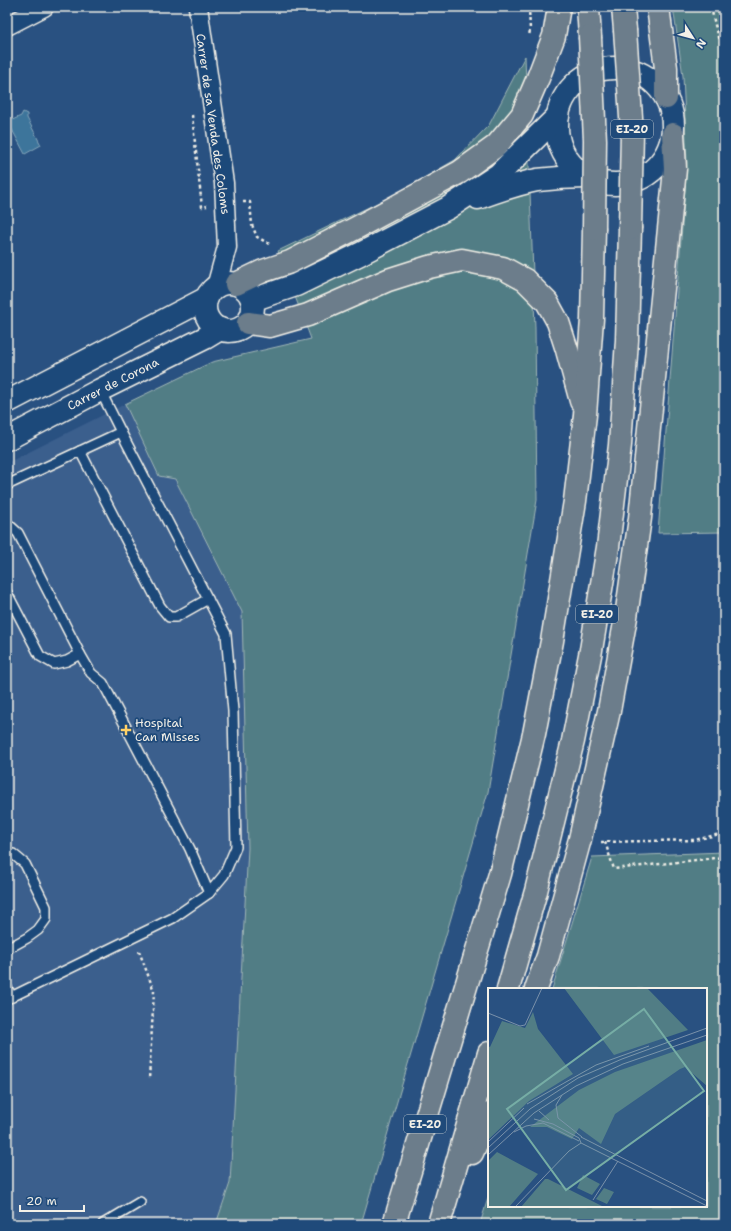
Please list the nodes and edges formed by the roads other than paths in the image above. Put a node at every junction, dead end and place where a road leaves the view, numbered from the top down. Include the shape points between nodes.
1 (44, 7) edge
2 (198, 7) edge
3 (559, 7) edge
4 (588, 7) edge
5 (623, 7) edge
6 (658, 7) edge
7 (7, 26) edge
8 (666, 98) junction
9 (558, 116) junction
10 (673, 134) junction
11 (587, 177) junction
12 (448, 208) junction
13 (220, 290) junction
14 (252, 300) junction
15 (248, 323) junction
16 (220, 329) junction
17 (100, 390) junction
18 (7, 402) edge
19 (585, 415) junction
20 (121, 432) junction
21 (7, 439) edge
22 (80, 451) junction
23 (7, 485) edge
24 (7, 523) edge
25 (7, 593) edge
26 (208, 599) junction
27 (80, 654) junction
28 (7, 854) edge
29 (209, 893) junction
30 (7, 949) edge
31 (7, 988) edge
32 (508, 988) edge
33 (536, 988) edge
34 (10, 998) edge
35 (488, 1057) edge
36 (488, 1116) edge
37 (140, 1202) dead end
38 (103, 1224) edge
39 (394, 1224) edge
40 (441, 1224) edge

1 - 7 street
2 - 13 street, Carrer de sa Venda des Coloms via 226,204 227,248
3 - 13 highway via 554,36 522,115 496,146 460,172 356,228 290,262
4 - 19 highway, EI-20, bridge via 596,140 592,318
5 - 32 highway, EI-20, bridge via 632,132 627,340 621,438 608,547 573,741 536,891
6 - 8 highway via 666,68
8 - 9 street via 653,82 632,70 608,68 581,80 565,97
8 - 10 street via 673,116
9 - 11 street via 558,139 567,159
9 - 12 street via 498,175
10 - 11 street via 667,152 656,167 641,178 623,184 606,184
10 - 33 highway via 675,168 640,518 626,617 609,711 580,839 548,956
11 - 12 street via 537,180
12 - 14 street via 296,285
13 - 14 street via 244,288
13 - 16 street via 206,305 208,320
13 - 18 street
14 - 15 street via 254,308
15 - 16 street via 235,331
15 - 19 highway via 270,326 308,314 388,280 429,267 462,260 503,268 525,280 547,302 558,322
16 - 17 street, Carrer de Corona
17 - 20 lane
17 - 21 street, Carrer de Corona
19 - 39 highway, EI-20 via 564,570 532,741 500,874
20 - 22 lane
20 - 26 lane
22 - 23 lane
22 - 26 lane via 160,606 169,617 176,617
24 - 27 lane via 18,532
25 - 27 lane via 40,656 54,664
26 - 29 lane via 226,634 233,711 236,847 224,875
27 - 29 lane via 91,672 103,683 190,849
28 - 30 lane via 13,854 25,864 46,907 46,919 38,930
29 - 34 lane via 173,918
31 - 34 lane
35 - 40 highway
36 - 40 highway
37 - 38 lane

